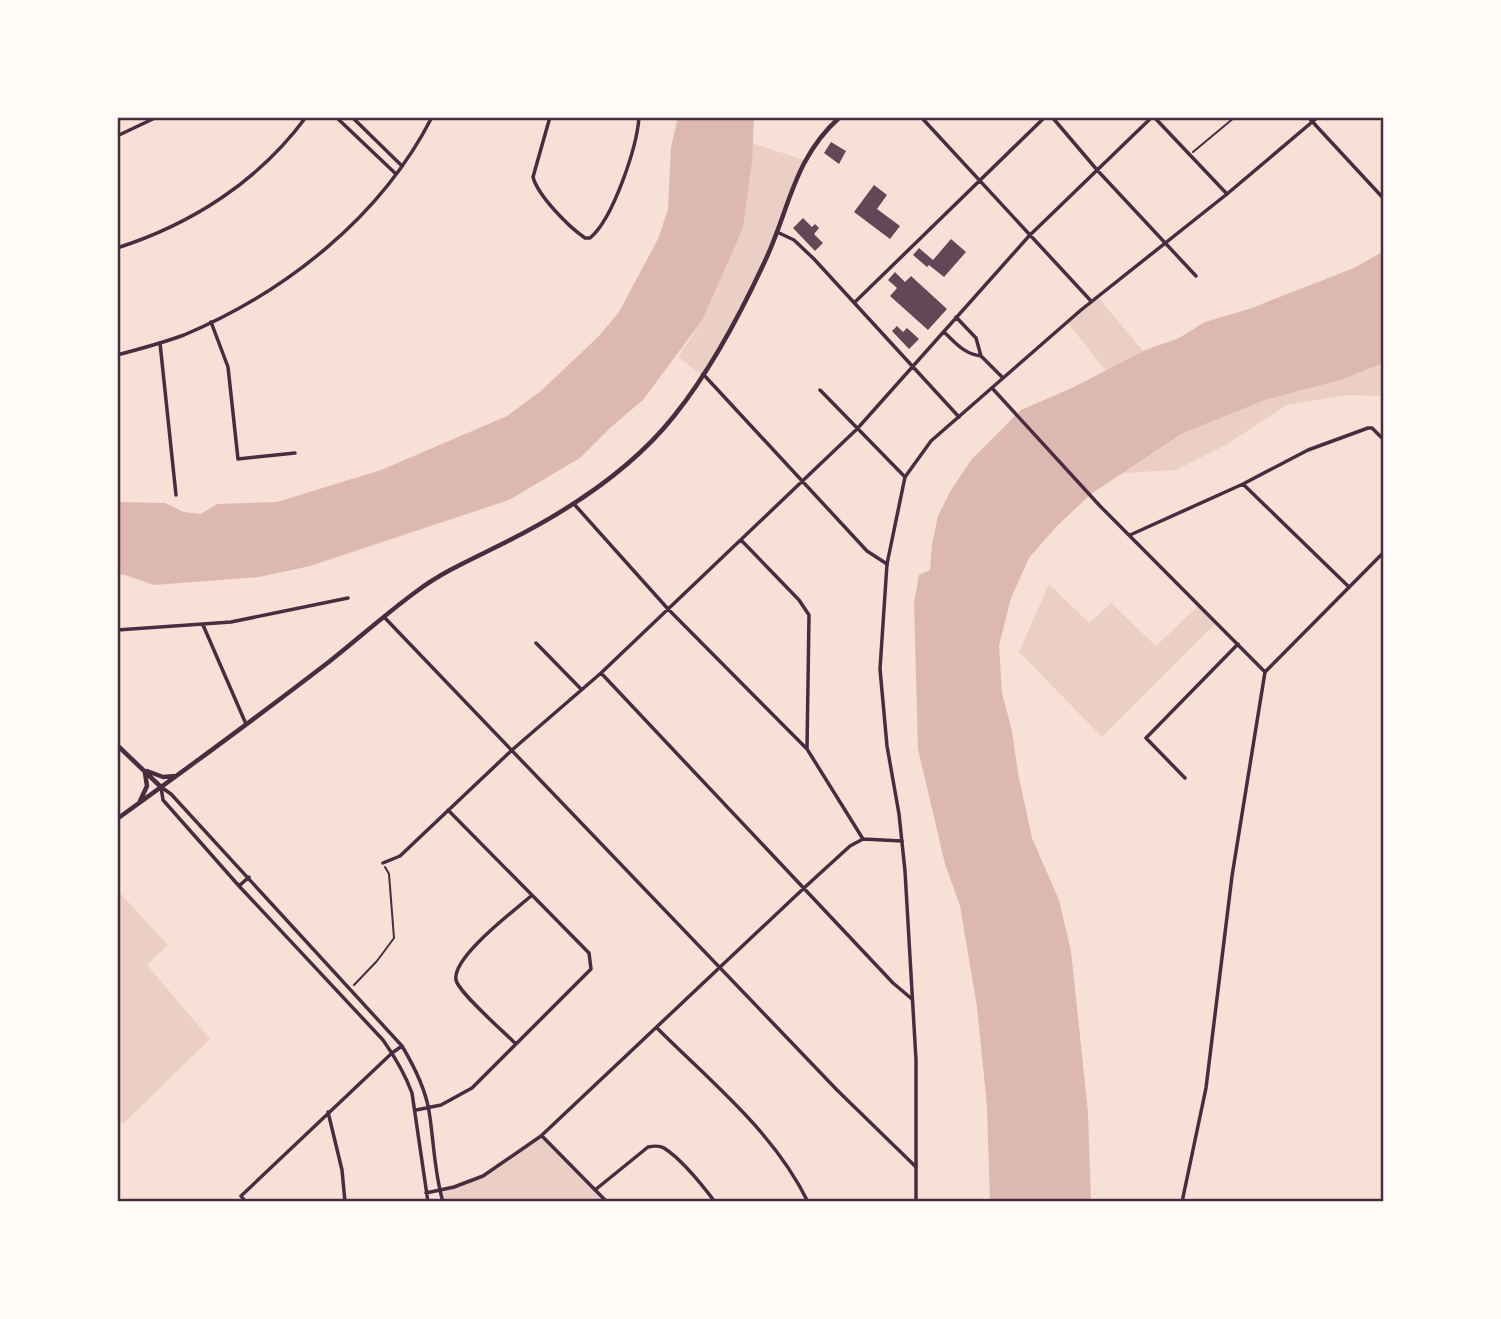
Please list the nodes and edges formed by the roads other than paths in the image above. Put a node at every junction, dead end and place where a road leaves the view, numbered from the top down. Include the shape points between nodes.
1 (157, 117) edge
2 (306, 117) edge
3 (336, 117) edge
4 (352, 117) edge
5 (432, 117) edge
6 (550, 117) edge
7 (639, 117) edge
8 (840, 117) edge
9 (921, 117) edge
10 (1045, 117) edge
11 (1052, 117) edge
12 (1153, 117) edge
13 (1308, 117) edge
14 (1318, 117) edge
15 (1313, 122) junction
16 (117, 136) edge
17 (402, 166) junction
18 (1098, 171) junction
19 (396, 174) junction
20 (979, 182) junction
21 (1227, 194) junction
22 (1384, 199) edge
23 (777, 232) junction
24 (1029, 236) junction
25 (1165, 242) junction
26 (117, 248) edge
27 (1196, 276) dead end
28 (1091, 301) junction
29 (855, 302) junction
30 (956, 317) junction
31 (211, 322) junction
32 (944, 332) junction
33 (160, 343) junction
34 (117, 355) edge
35 (981, 356) junction
36 (913, 366) junction
37 (703, 374) junction
38 (1003, 378) junction
39 (992, 388) junction
40 (820, 390) dead end
41 (959, 417) junction
42 (857, 429) junction
43 (1384, 440) edge
44 (295, 453) dead end
45 (905, 477) junction
46 (802, 482) junction
47 (1243, 484) junction
48 (176, 495) dead end
49 (574, 504) junction
50 (1130, 535) junction
51 (741, 539) junction
52 (1384, 552) edge
53 (887, 564) junction
54 (1349, 587) junction
55 (348, 598) dead end
56 (668, 609) junction
57 (385, 618) junction
58 (203, 625) junction
59 (117, 630) edge
60 (536, 643) dead end
61 (1238, 644) junction
62 (1265, 672) junction
63 (601, 673) junction
64 (581, 689) junction
65 (246, 724) junction
66 (117, 745) edge
67 (807, 749) junction
68 (512, 750) junction
69 (144, 769) junction
70 (177, 775) junction
71 (1185, 778) dead end
72 (161, 787) junction
73 (138, 804) junction
74 (448, 810) junction
75 (117, 819) edge
76 (863, 839) junction
77 (902, 841) junction
78 (383, 863) road end
79 (249, 877) junction
80 (239, 886) junction
81 (804, 888) junction
82 (531, 896) junction
83 (720, 968) junction
84 (912, 999) junction
85 (657, 1028) junction
86 (516, 1044) junction
87 (402, 1046) junction
88 (392, 1053) junction
89 (429, 1108) junction
90 (415, 1110) junction
91 (328, 1112) junction
92 (541, 1136) junction
93 (916, 1167) junction
94 (439, 1190) junction
95 (596, 1190) junction
96 (426, 1193) junction
97 (246, 1202) edge
98 (345, 1202) edge
99 (428, 1202) edge
100 (443, 1202) edge
101 (607, 1202) edge
102 (715, 1202) edge
103 (808, 1202) edge
104 (916, 1202) edge
105 (1182, 1202) edge

1 - 16 street
2 - 26 street via 271,158 227,194 185,221
3 - 19 street
4 - 17 street
5 - 17 street
6 - 7 street via 533,177 535,186 590,238 613,204
8 - 23 main road via 804,160
9 - 20 street
10 - 20 street
11 - 18 street
12 - 18 street
12 - 21 street
13 - 15 street
14 - 15 street
15 - 21 street
15 - 22 street
17 - 19 street
18 - 24 street
18 - 25 street
19 - 31 street via 340,237 305,265
20 - 24 street
20 - 29 street
21 - 25 street
23 - 29 street via 794,240
23 - 37 main road
24 - 28 street
24 - 30 street
25 - 27 street
25 - 28 street
28 - 38 street
29 - 36 street
30 - 32 street
30 - 35 street via 976,338
31 - 33 street
31 - 44 street via 228,368 238,459
32 - 35 street via 963,350
32 - 36 street
33 - 34 street
33 - 48 street
35 - 38 street
36 - 41 street
36 - 42 street
37 - 46 street
37 - 49 main road via 664,426
38 - 39 street
39 - 41 street
39 - 50 street
40 - 42 street
41 - 45 street via 931,441
42 - 45 street
42 - 46 street
43 - 47 street via 1368,428 1308,450
45 - 53 street
46 - 51 street
46 - 53 street via 867,551
47 - 50 street
47 - 54 street
49 - 56 street
49 - 57 main road via 445,573
50 - 61 street
51 - 56 street
51 - 67 street via 808,615
52 - 54 street
53 - 77 street via 880,669
54 - 62 street
55 - 58 street
56 - 63 street
56 - 67 street
57 - 65 main road
57 - 68 street
58 - 59 street
58 - 65 street
60 - 64 street
61 - 62 street
61 - 71 street via 1146,738
62 - 105 street via 1232,876 1206,1088
63 - 64 street
63 - 81 street
64 - 68 street
65 - 70 main road
66 - 69 main road
67 - 76 street
68 - 74 street
68 - 83 street
69 - 70 main road via 163,777
69 - 72 main road
69 - 73 main road via 147,786
70 - 72 main road
72 - 73 main road
72 - 79 street
72 - 80 street via 163,800
73 - 75 main road
74 - 78 street via 400,856
74 - 82 street
76 - 77 street
76 - 81 street
77 - 84 street
79 - 80 street
79 - 87 street
80 - 88 street
81 - 83 street
81 - 84 street
82 - 86 street via 466,954 456,976 461,989
82 - 86 street via 589,953 591,969
83 - 85 street
83 - 93 street
84 - 93 street
85 - 92 street
85 - 103 street via 759,1129
86 - 89 street via 472,1088
87 - 88 street
87 - 89 street
88 - 90 street via 406,1077
88 - 91 street
89 - 90 street
89 - 94 street
90 - 96 street
91 - 97 street via 241,1196
91 - 98 street
92 - 94 street via 483,1176
92 - 95 street
93 - 104 street
94 - 96 street
94 - 100 street
95 - 101 street
95 - 102 street via 648,1147 657,1146 681,1164
96 - 99 street

